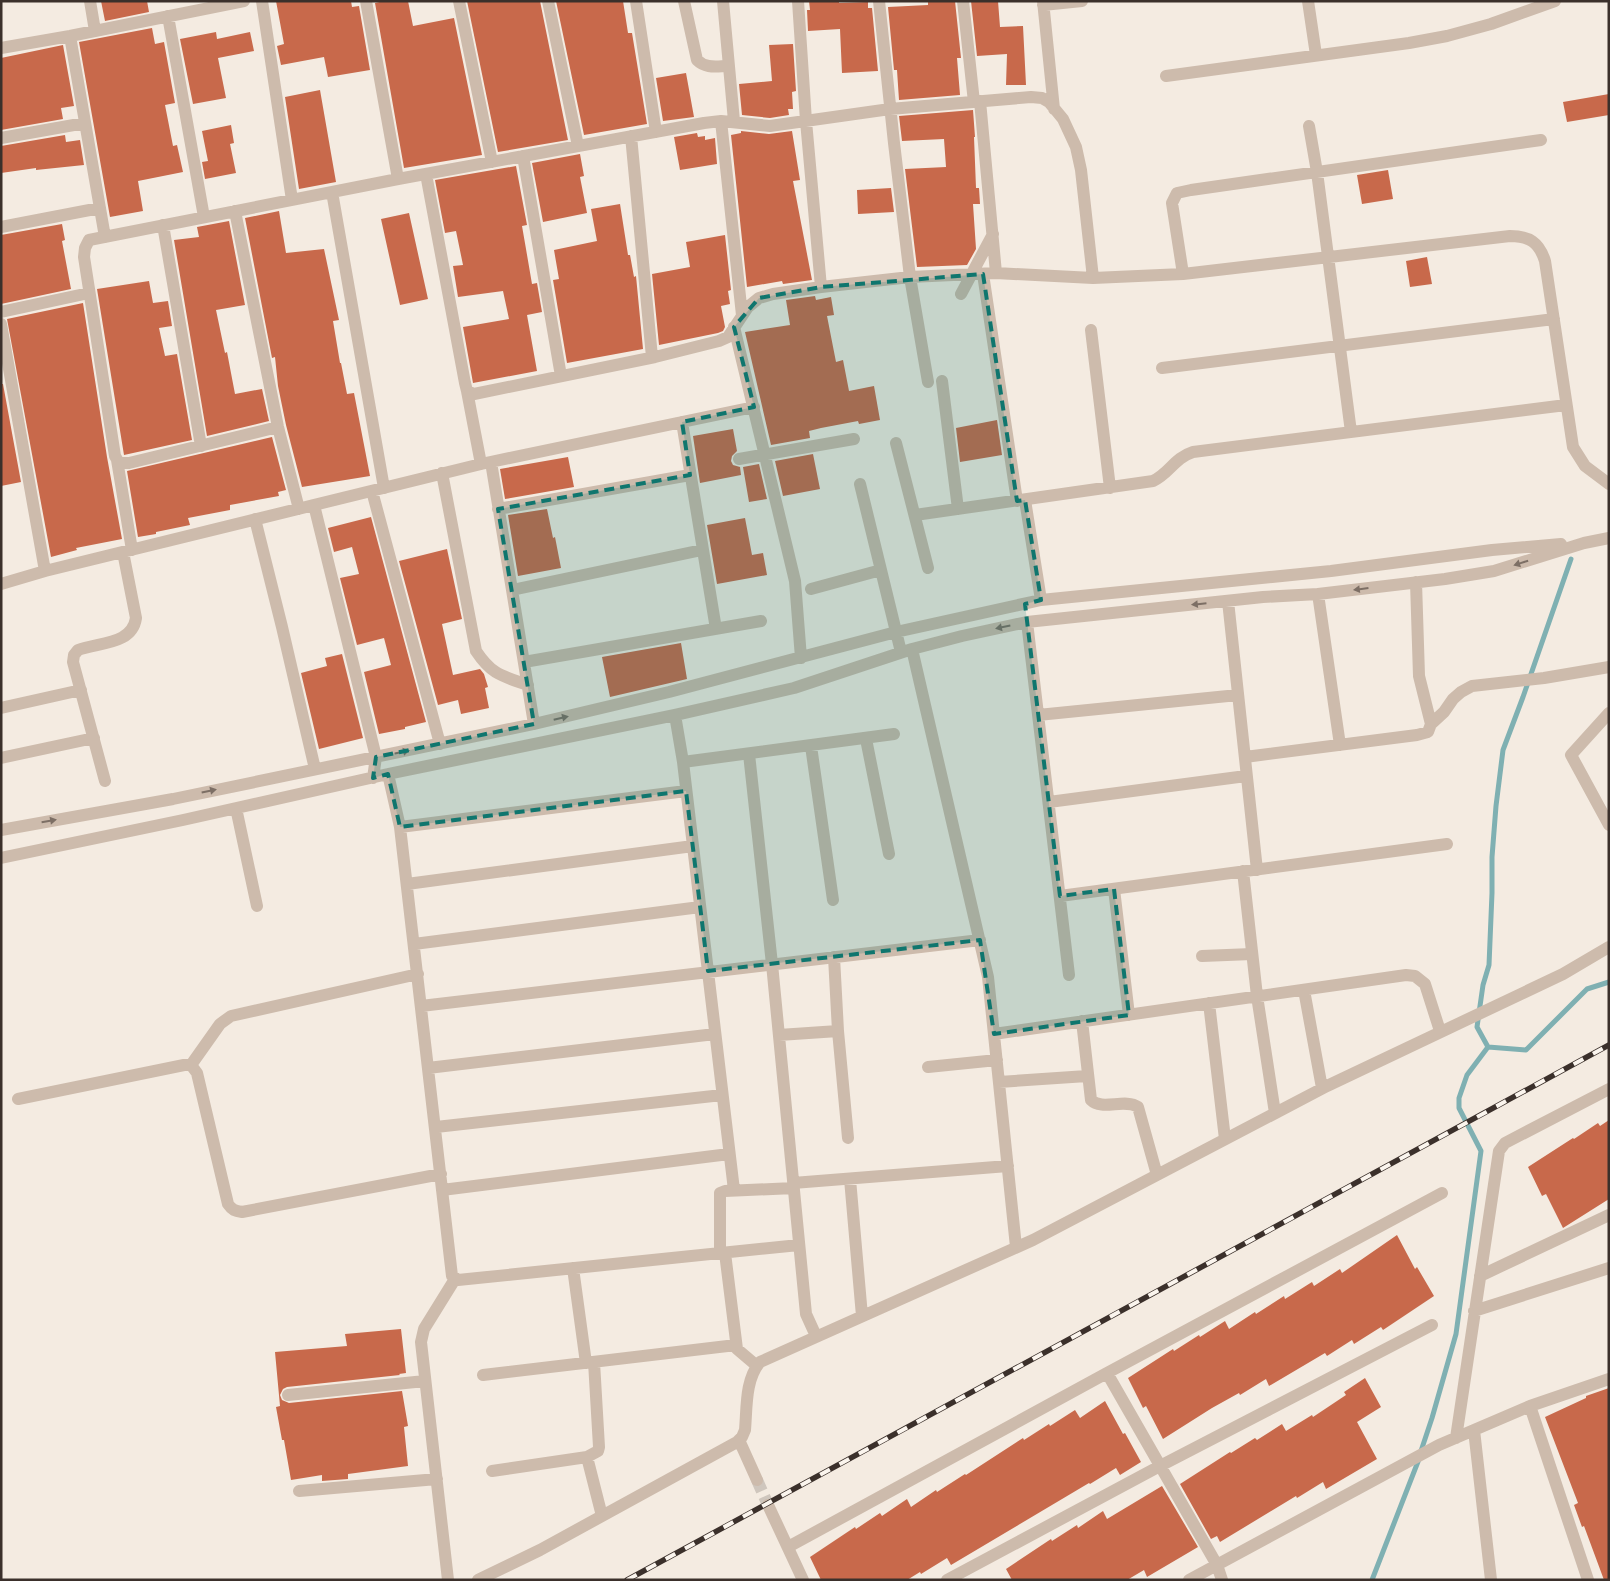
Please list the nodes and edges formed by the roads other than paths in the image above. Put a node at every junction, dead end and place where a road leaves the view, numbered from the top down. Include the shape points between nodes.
1 (90, 1) edge
2 (244, 1) edge
3 (262, 1) edge
4 (366, 1) edge
5 (459, 1) edge
6 (548, 1) edge
7 (636, 1) edge
8 (684, 1) edge
9 (723, 1) edge
10 (798, 1) edge
11 (880, 1) edge
12 (964, 1) edge
13 (1082, 1) edge
14 (1308, 1) edge
15 (1555, 1) edge
16 (1043, 3) edge
17 (168, 16) junction
18 (95, 31) junction
19 (70, 36) junction
20 (1, 48) edge
21 (1316, 56) junction
22 (729, 66) junction
23 (1166, 76) dead end
24 (977, 102) junction
25 (890, 109) junction
26 (1054, 109) junction
27 (728, 121) junction
28 (806, 121) junction
29 (85, 123) junction
30 (1309, 126) dead end
31 (656, 132) junction
32 (631, 136) junction
33 (1, 138) edge
34 (1541, 140) dead end
35 (578, 146) junction
36 (523, 156) junction
37 (492, 162) junction
38 (1317, 172) junction
39 (426, 174) junction
40 (398, 179) junction
41 (332, 192) junction
42 (292, 200) junction
43 (100, 208) junction
44 (235, 211) junction
45 (204, 217) junction
46 (163, 225) junction
47 (1, 227) edge
48 (993, 234) junction
49 (106, 237) junction
50 (1328, 258) junction
51 (996, 273) junction
52 (978, 274) junction
53 (1183, 274) junction
54 (910, 277) junction
55 (1093, 278) junction
56 (821, 286) junction
57 (89, 293) junction
58 (961, 294) dead end
59 (1, 312) edge
60 (742, 315) junction
61 (1554, 319) junction
62 (1, 324) edge
63 (734, 327) junction
64 (1091, 330) dead end
65 (1340, 346) junction
66 (652, 357) junction
67 (1162, 368) dead end
68 (561, 376) junction
69 (942, 381) dead end
70 (928, 382) dead end
71 (467, 391) junction
72 (1566, 406) junction
73 (754, 407) junction
74 (682, 422) junction
75 (278, 427) junction
76 (1351, 432) junction
77 (854, 439) dead end
78 (896, 443) dead end
79 (201, 446) junction
80 (765, 454) junction
81 (739, 459) dead end
82 (118, 460) junction
83 (486, 463) junction
84 (442, 473) junction
85 (690, 475) junction
86 (860, 484) dead end
87 (1609, 484) edge
88 (1110, 488) junction
89 (378, 489) junction
90 (1021, 500) junction
91 (314, 505) junction
92 (299, 509) junction
93 (958, 509) junction
94 (498, 510) junction
95 (915, 515) junction
96 (255, 519) junction
97 (1609, 538) edge
98 (1584, 543) junction
99 (702, 550) junction
100 (127, 551) junction
101 (928, 568) dead end
102 (881, 570) junction
103 (45, 571) junction
104 (1416, 582) junction
105 (1, 584) edge
106 (811, 589) dead end
107 (512, 590) junction
108 (1318, 594) junction
109 (1041, 600) junction
110 (1228, 601) junction
111 (761, 621) dead end
112 (1027, 622) junction
113 (716, 629) junction
114 (896, 632) junction
115 (906, 651) junction
116 (801, 658) junction
117 (524, 662) junction
118 (1609, 667) edge
119 (528, 685) junction
120 (81, 690) junction
121 (1238, 695) junction
122 (1, 708) edge
123 (1609, 713) edge
124 (675, 715) junction
125 (1038, 715) junction
126 (534, 724) junction
127 (1431, 724) junction
128 (894, 734) dead end
129 (94, 738) junction
130 (866, 738) junction
131 (440, 744) junction
132 (1340, 745) junction
133 (810, 746) junction
134 (749, 754) junction
135 (376, 757) junction
136 (1245, 757) junction
137 (1, 758) edge
138 (683, 762) junction
139 (315, 769) junction
140 (388, 774) junction
141 (1246, 776) junction
142 (373, 778) junction
143 (105, 781) dead end
144 (686, 791) junction
145 (1049, 802) junction
146 (236, 808) junction
147 (1609, 825) edge
148 (400, 826) junction
149 (1, 830) edge
150 (1447, 844) dead end
151 (693, 846) junction
152 (889, 854) dead end
153 (1, 858) edge
154 (1250, 871) junction
155 (407, 884) junction
156 (1114, 889) junction
157 (1060, 896) junction
158 (833, 900) dead end
159 (258, 906) dead end
160 (700, 907) junction
161 (980, 940) junction
162 (414, 944) junction
163 (1609, 947) edge
164 (1252, 954) junction
165 (1202, 956) dead end
166 (834, 957) junction
167 (772, 964) junction
168 (708, 971) junction
169 (418, 974) junction
170 (1070, 975) dead end
171 (1304, 990) junction
172 (1257, 996) junction
173 (1209, 1003) junction
174 (421, 1006) junction
175 (1129, 1015) junction
176 (1082, 1022) junction
177 (838, 1031) junction
178 (1440, 1031) junction
179 (715, 1034) junction
180 (994, 1034) junction
181 (779, 1036) junction
182 (997, 1060) junction
183 (191, 1066) junction
184 (928, 1067) dead end
185 (428, 1068) junction
186 (1087, 1076) junction
187 (1000, 1082) junction
188 (1322, 1088) junction
189 (1609, 1089) edge
190 (722, 1096) junction
191 (18, 1099) dead end
192 (1275, 1113) junction
193 (436, 1127) junction
194 (848, 1138) dead end
195 (1225, 1139) junction
196 (729, 1154) junction
197 (1008, 1166) junction
198 (441, 1174) junction
199 (1157, 1175) junction
200 (850, 1178) junction
201 (793, 1185) junction
202 (442, 1190) junction
203 (734, 1190) junction
204 (1442, 1193) dead end
205 (1609, 1215) edge
206 (799, 1245) junction
207 (1016, 1247) junction
208 (722, 1253) junction
209 (572, 1268) junction
210 (1609, 1268) edge
211 (1480, 1276) junction
212 (455, 1279) junction
213 (1474, 1310) junction
214 (862, 1316) junction
215 (1432, 1325) dead end
216 (816, 1336) junction
217 (736, 1345) junction
218 (590, 1362) junction
219 (757, 1366) junction
220 (1107, 1373) junction
221 (483, 1375) dead end
222 (1609, 1379) edge
223 (426, 1381) junction
224 (288, 1395) dead end
225 (1530, 1406) junction
226 (1474, 1430) junction
227 (1456, 1438) junction
228 (739, 1440) junction
229 (588, 1457) junction
230 (1160, 1466) junction
231 (492, 1471) dead end
232 (437, 1479) junction
233 (757, 1480) tunnel mouth
234 (299, 1491) dead end
235 (768, 1505) tunnel mouth
236 (602, 1516) junction
237 (788, 1547) junction
238 (1216, 1565) junction
239 (448, 1580) edge
240 (478, 1580) edge
241 (803, 1580) edge
242 (947, 1580) edge
243 (1189, 1580) edge
244 (1222, 1580) edge
245 (1491, 1580) edge
246 (1588, 1580) edge

1 - 18 street
2 - 17 street
3 - 42 street
4 - 40 street
5 - 37 street
6 - 35 street
7 - 31 street
8 - 22 street via 697,60 709,67
9 - 22 street
10 - 28 street
11 - 25 street
12 - 24 street
13 - 16 street
14 - 21 street
15 - 21 street via 1447,36
16 - 26 street
17 - 18 street
17 - 45 street
18 - 19 street
19 - 20 street
19 - 29 street
21 - 23 street
22 - 27 street
24 - 25 street
24 - 26 street via 1031,97 1042,98
24 - 48 street
25 - 28 street
25 - 54 street
26 - 55 street via 1063,119 1078,155
27 - 28 street via 770,126
27 - 31 street
27 - 60 street
28 - 56 street
29 - 33 street
29 - 43 street
30 - 38 street
31 - 32 street
32 - 35 street
32 - 66 street
34 - 38 street
35 - 36 street
36 - 37 street
36 - 68 street
37 - 39 street
38 - 50 street
38 - 53 street via 1177,193 1172,203
39 - 40 street
39 - 71 street
40 - 41 street
41 - 42 street
41 - 89 street
42 - 44 street
43 - 47 street
43 - 49 street
44 - 45 street
44 - 75 street
45 - 46 street
46 - 49 street
46 - 79 street
48 - 51 street
48 - 52 street
49 - 57 street via 89,240 84,248
50 - 53 street
50 - 61 street via 1522,236 1533,241 1542,251
50 - 65 street
51 - 52 street
51 - 55 street
52 - 54 street
52 - 58 street
52 - 90 street
53 - 55 street
54 - 56 street
54 - 70 street
56 - 60 street via 759,298
57 - 59 street
57 - 82 street
60 - 63 street
61 - 65 street
61 - 72 street
62 - 103 street
63 - 66 street via 728,337 719,341
63 - 73 street
64 - 88 street
65 - 67 street
65 - 76 street
66 - 68 street
68 - 71 street via 474,394
69 - 93 street
71 - 83 street
72 - 76 street
72 - 87 street via 1573,447 1585,466
73 - 74 street
73 - 80 street
74 - 83 street
74 - 85 street
75 - 79 street
75 - 92 street
76 - 88 street via 1193,452 1183,455 1163,477 1153,482
77 - 80 street
78 - 95 street
79 - 82 street via 130,463 119,463
80 - 81 street
80 - 116 street via 795,582
82 - 100 street
83 - 84 street
83 - 94 street
84 - 89 street
84 - 119 street via 476,650 496,674
85 - 94 street
85 - 99 street
86 - 102 street
88 - 90 street
89 - 91 street
89 - 131 street
90 - 93 street
90 - 109 street
91 - 92 street
91 - 135 street
92 - 96 street
93 - 95 street
94 - 107 street
95 - 101 street
96 - 100 street
96 - 139 street
97 - 98 street
98 -> 104 street via 1494,571
98 - 109 street via 1492,550 1331,571
99 - 107 street
99 - 113 street
100 - 103 street
100 - 120 street via 136,618 134,628 122,638 78,650 73,662
102 - 106 street
102 - 114 street
103 - 105 street
104 -> 108 street
104 - 127 street via 1419,676
107 - 117 street
108 - 110 street
108 - 132 street
109 - 114 street
110 -> 112 street
110 - 121 street
111 - 113 street
112 -> 115 street
112 - 125 street
113 - 117 street
114 - 115 street
114 - 116 street
115 - 124 street via 794,688
115 - 161 street
126 -> 116 street
117 - 119 street
118 - 127 street via 1472,686 1461,692
119 - 126 street
120 - 122 street
120 - 129 street
121 - 125 street
121 - 136 street
123 - 147 street via 1570,755
124 - 138 street
124 - 140 street
125 - 145 street
126 - 131 street
127 - 132 street via 1428,732 1417,735
128 - 130 street
129 - 137 street
129 - 143 street
130 - 133 street
130 - 152 street
135 -> 131 street
132 - 136 street
133 - 134 street
133 - 158 street
134 - 138 street
134 - 167 street
135 - 139 street
135 - 142 street
136 - 141 street
138 - 144 street
149 -> 139 street
140 - 142 street
140 - 148 street
141 - 145 street
141 - 154 street
142 - 146 street
144 - 148 street
144 - 151 street
145 - 157 street
146 - 153 street
146 - 159 street
148 - 155 street
150 - 154 street
151 - 155 street
151 - 160 street
154 - 156 street
154 - 164 street
155 - 162 street
156 - 157 street
156 - 175 street
157 - 170 street
160 - 162 street
160 - 168 street
161 - 166 street
161 - 180 street
162 - 169 street
163 - 178 street via 1563,974
164 - 165 street
164 - 172 street
166 - 167 street
166 - 177 street
167 - 168 street
167 - 181 street
168 - 174 street
168 - 179 street
169 - 174 street
169 - 183 street via 231,1016 220,1024
171 - 172 street
171 - 178 street via 1415,976 1425,984
171 - 188 street
172 - 173 street
172 - 192 street
173 - 175 street
173 - 195 street
174 - 185 street
175 - 176 street
176 - 180 street
176 - 186 street
177 - 181 street
177 - 194 street
178 - 188 street
179 - 185 street
179 - 190 street
180 - 182 street
181 - 201 street
182 - 184 street
182 - 187 street
183 - 191 street
183 - 198 street via 197,1073 231,1209 242,1212
185 - 193 street
186 - 187 street
186 - 199 street via 1089,1096 1093,1102 1132,1104 1140,1110
187 - 197 street
188 - 192 street
189 - 211 street via 1501,1147
190 - 193 street
190 - 196 street
192 - 195 street
193 - 198 street
195 - 199 street
196 - 202 street
196 - 203 street
197 - 200 street
197 - 207 street
198 - 202 street
199 - 207 street
200 - 201 street
200 - 214 street
201 - 203 street
201 - 206 street
202 - 212 street via 451,1272
203 - 208 street via 722,1191 719,1196
204 - 220 street
205 - 211 street
206 - 208 street
206 - 216 street via 806,1314
207 - 214 street
208 - 209 street
208 - 217 street
209 - 212 street
209 - 218 street
210 - 213 street
211 - 213 street
212 - 223 street via 422,1334
213 - 227 street
214 - 216 street
215 - 230 street
216 - 219 street via 767,1358
217 - 218 street
217 - 219 street via 739,1352
218 - 221 street
218 - 229 street via 599,1447
219 - 228 street via 750,1380 745,1430
220 - 230 street
220 - 237 street
222 - 225 street
223 - 224 street
223 - 232 street
225 - 226 street
225 - 246 street
226 - 227 street
226 - 245 street
227 - 238 street
228 - 233 street
228 - 236 street
229 - 231 street
229 - 236 street
230 - 238 street
230 - 242 street
232 - 234 street
232 - 239 street
235 - 237 street
236 - 240 street
237 - 241 street
238 - 243 street
238 - 244 street

